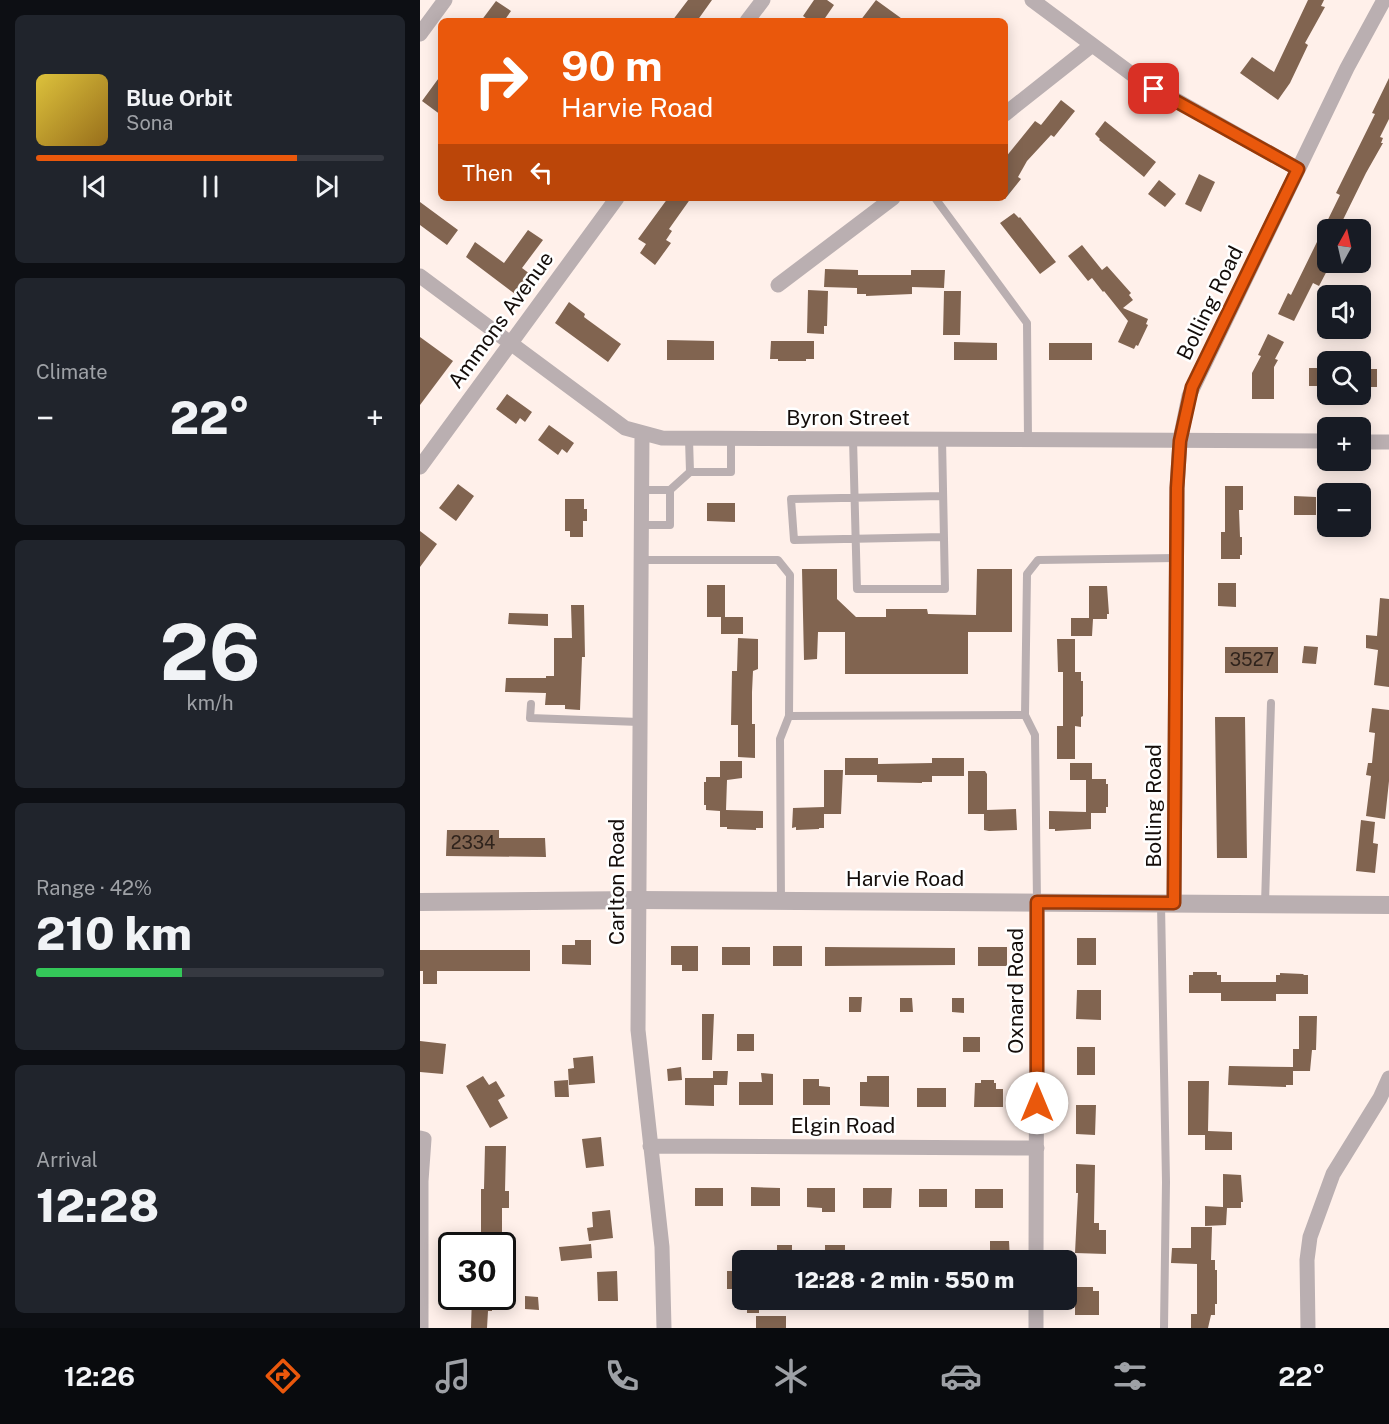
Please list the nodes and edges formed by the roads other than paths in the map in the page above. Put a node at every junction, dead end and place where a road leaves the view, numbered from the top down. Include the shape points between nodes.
1 (445, 0) edge
2 (763, 0) edge
3 (1032, 0) edge
4 (1384, 0) edge
5 (749, 18) edge
6 (420, 34) edge
7 (1092, 45) junction
8 (1008, 112) edge
9 (1298, 169) junction
10 (615, 201) edge
11 (889, 201) edge
12 (937, 201) edge
13 (420, 276) edge
14 (778, 285) dead end
15 (510, 342) junction
16 (642, 434) junction
17 (854, 439) junction
18 (689, 440) junction
19 (730, 440) junction
20 (942, 440) junction
21 (1028, 440) junction
22 (1180, 441) junction
23 (1317, 441) edge
24 (1371, 442) edge
25 (1389, 442) edge
26 (420, 467) edge
27 (690, 472) junction
28 (641, 490) junction
29 (670, 490) junction
30 (943, 496) junction
31 (855, 498) junction
32 (641, 525) junction
33 (944, 537) junction
34 (856, 540) junction
35 (1176, 558) junction
36 (641, 560) junction
37 (1271, 703) dead end
38 (531, 704) dead end
39 (1025, 715) junction
40 (789, 716) junction
41 (639, 722) junction
42 (638, 900) junction
43 (781, 901) junction
44 (420, 902) edge
45 (1037, 902) junction
46 (1168, 903) junction
47 (1265, 904) junction
48 (1389, 905) edge
49 (1389, 1078) edge
50 (422, 1138) edge
51 (650, 1146) junction
52 (1037, 1148) junction
53 (1036, 1250) edge
54 (1036, 1310) edge
55 (421, 1328) edge
56 (664, 1328) edge
57 (1036, 1328) edge
58 (1164, 1328) edge
59 (1308, 1328) edge

1 - 6 street
2 - 5 street
3 - 7 street
4 - 9 street, Bolling Road
7 - 8 street
7 - 9 street via 1137,78
9 - 22 street, Bolling Road via 1192,387
10 - 15 street, Ammons Avenue
11 - 14 street
12 - 21 lane via 1027,323
13 - 15 street, Byron Street
15 - 16 street, Byron Street via 625,428
15 - 26 street, Ammons Avenue
16 - 18 street, Byron Street
16 - 28 street, Carlton Road
17 - 19 street, Byron Street
17 - 20 street, Byron Street
17 - 31 lane
18 - 19 street, Byron Street
18 - 27 lane
19 - 27 lane via 731,472
20 - 21 street, Byron Street
20 - 30 lane
21 - 22 street, Byron Street
22 - 23 street, Byron Street
22 - 35 street, Bolling Road
24 - 25 street
27 - 29 lane
28 - 29 lane
28 - 32 street, Carlton Road
29 - 32 lane via 670,525
30 - 31 lane
30 - 33 lane
31 - 34 lane
31 - 34 lane via 791,499 794,540
32 - 36 street, Carlton Road
33 - 34 lane
33 - 34 lane via 945,589 857,589
35 - 39 lane via 1038,560 1027,574
35 - 46 street, Bolling Road
36 - 40 lane via 778,560 790,575
36 - 41 street, Carlton Road
37 - 47 lane
38 - 41 lane via 530,718
39 - 40 lane
39 - 45 lane via 1035,735
40 - 43 lane via 780,739
41 - 42 street, Carlton Road
42 - 43 street, Harvie Road
42 - 44 street, Harvie Road
42 - 51 street, Carlton Road via 638,1030
43 - 45 street, Harvie Road
45 - 46 street, Harvie Road
45 - 52 street, Oxnard Road
46 - 47 street, Harvie Road
46 - 58 lane
47 - 48 street, Harvie Road
49 - 59 street via 1333,1174 1310,1238
50 - 55 street
51 - 52 street, Elgin Road
51 - 56 street, Carlton Road via 662,1248
52 - 53 street, Oxnard Road
54 - 57 street

